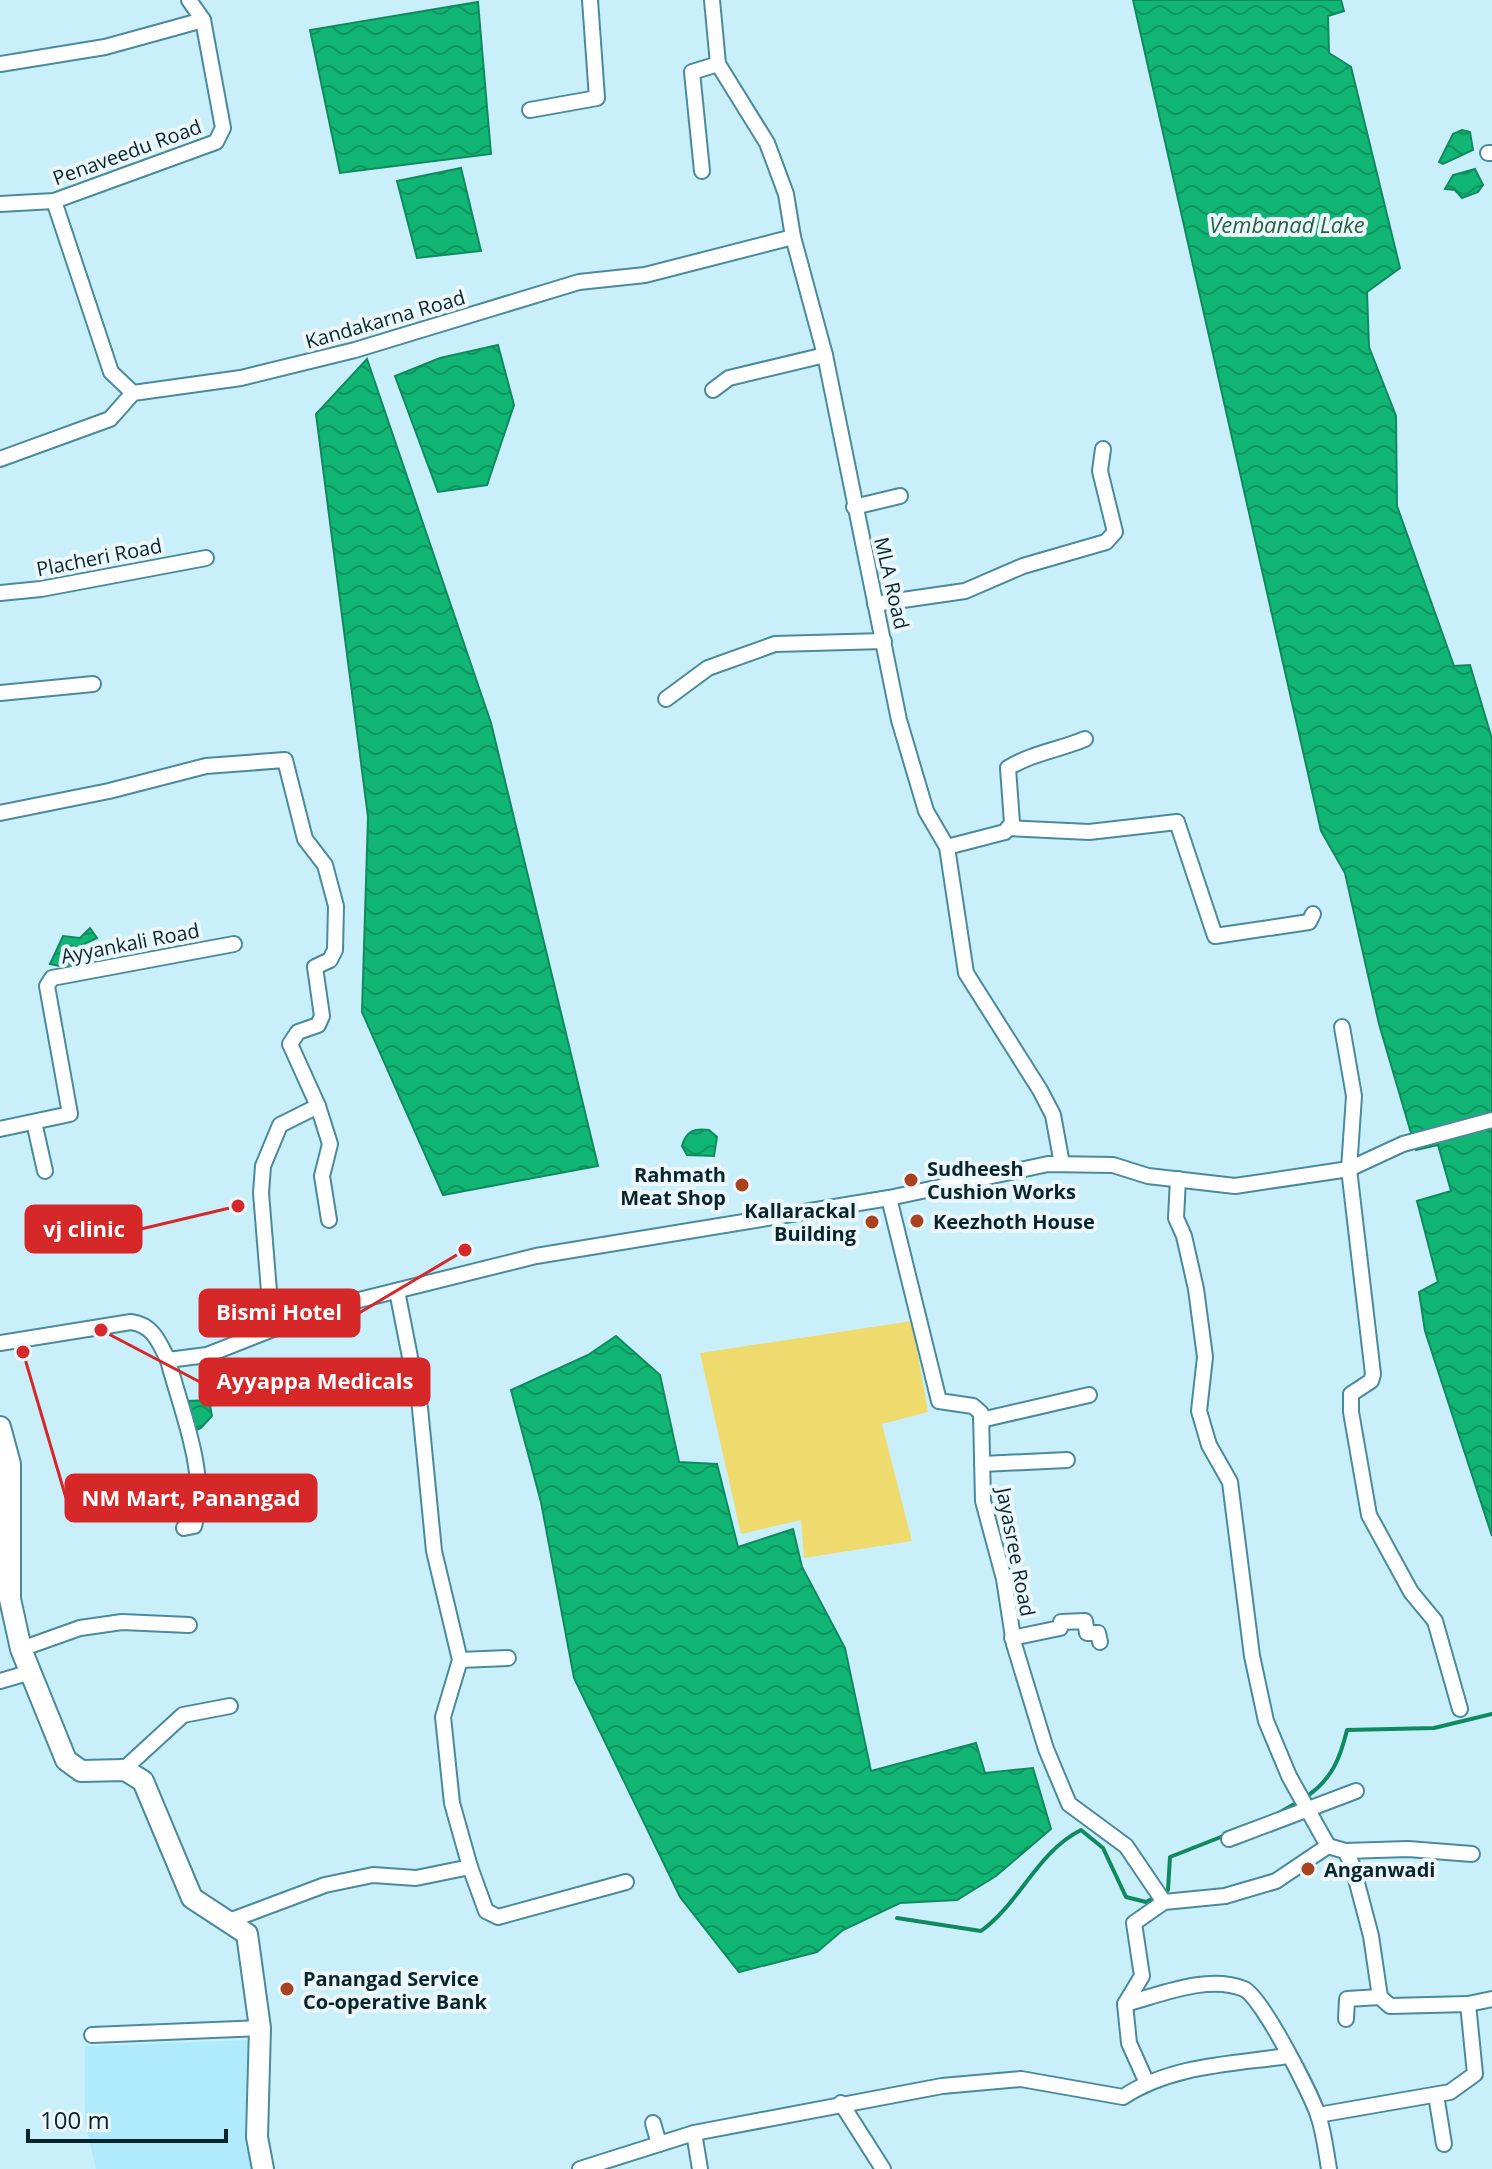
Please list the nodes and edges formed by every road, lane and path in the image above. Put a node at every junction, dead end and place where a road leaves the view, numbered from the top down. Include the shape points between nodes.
1 (189, 0) edge
2 (590, 0) edge
3 (712, 0) edge
4 (203, 20) junction
5 (0, 64) edge
6 (718, 64) junction
7 (530, 110) dead end
8 (702, 171) dead end
9 (54, 201) junction
10 (0, 204) edge
11 (793, 237) junction
12 (825, 355) junction
13 (713, 390) dead end
14 (133, 393) junction
15 (1103, 449) dead end
16 (0, 459) edge
17 (900, 496) dead end
18 (854, 507) junction
19 (206, 558) dead end
20 (0, 593) edge
21 (875, 604) junction
22 (884, 641) junction
23 (93, 684) dead end
24 (0, 693) edge
25 (666, 699) dead end
26 (1085, 739) dead end
27 (0, 813) edge
28 (1008, 828) junction
29 (947, 847) junction
30 (1313, 914) dead end
31 (234, 944) dead end
32 (1342, 1027) dead end
33 (318, 1106) junction
34 (1492, 1120) edge
35 (34, 1122) junction
36 (0, 1129) edge
37 (1062, 1164) junction
38 (1349, 1169) junction
39 (45, 1171) dead end
40 (1178, 1179) junction
41 (889, 1198) junction
42 (329, 1220) dead end
43 (397, 1291) junction
44 (272, 1328) junction
45 (0, 1343) edge
46 (168, 1360) junction
47 (1089, 1395) dead end
48 (981, 1420) junction
49 (0, 1427) edge
50 (1067, 1460) dead end
51 (5, 1464) edge
52 (982, 1464) junction
53 (184, 1528) dead end
54 (189, 1625) dead end
55 (1012, 1638) junction
56 (1100, 1642) dead end
57 (21, 1649) junction
58 (508, 1658) dead end
59 (460, 1660) junction
60 (31, 1672) junction
61 (0, 1681) edge
62 (230, 1706) dead end
63 (1460, 1709) dead end
64 (123, 1770) junction
65 (1356, 1791) dead end
66 (1306, 1802) junction
67 (1229, 1839) dead end
68 (1328, 1846) junction
69 (1345, 1851) junction
70 (1472, 1854) dead end
71 (470, 1867) junction
72 (626, 1882) dead end
73 (1164, 1902) junction
74 (229, 1921) junction
75 (1380, 1997) junction
76 (1492, 1999) edge
77 (1125, 2004) junction
78 (1468, 2004) junction
79 (1346, 2019) dead end
80 (260, 2028) junction
81 (92, 2035) dead end
82 (1288, 2056) junction
83 (1146, 2081) junction
84 (1436, 2095) junction
85 (841, 2103) junction
86 (1318, 2115) junction
87 (653, 2123) dead end
88 (694, 2133) junction
89 (659, 2144) junction
90 (1444, 2144) dead end
91 (263, 2169) edge
92 (580, 2169) edge
93 (700, 2169) edge
94 (883, 2169) edge
95 (1329, 2169) edge

1 - 4 street, Penaveedu Road
2 - 7 street via 597,98
3 - 6 street, MLA Road
4 - 5 street via 105,47
4 - 9 street, Penaveedu Road via 223,128 216,142
6 - 8 street via 692,72
6 - 11 street, MLA Road via 767,143 786,194
9 - 10 street, Penaveedu Road
9 - 14 street via 111,372
11 - 12 street, MLA Road
11 - 14 street, Kandakarna Road via 645,275 579,282 355,350 241,378
12 - 13 street via 729,378
12 - 18 street, MLA Road
14 - 16 street via 110,419
15 - 21 street via 1100,471 1115,532 1106,542 1023,566 965,591
17 - 18 street
18 - 21 street, MLA Road
19 - 20 street, Placheri Road via 159,558 41,589
21 - 22 street, MLA Road
22 - 25 street via 775,644 708,668
22 - 29 street, MLA Road via 899,720 926,811
23 - 24 street
26 - 28 street via 1028,756 1008,768
27 - 33 street via 206,766 285,760 305,839 337,874 335,950 330,960 315,967 322,1016 318,1025 298,1032 290,1044
28 - 29 street
28 - 30 street via 1089,832 1177,822 1215,936 1309,922
29 - 37 street, MLA Road via 966,973 1053,1115
31 - 35 street, Ayyankali Road via 52,978 47,986 70,1114
32 - 38 street via 1354,1096
33 - 42 street via 330,1144 322,1176
33 - 44 street via 280,1125 263,1166
34 - 38 street via 1403,1144
35 - 36 street, Ayyankali Road
35 - 39 street
37 - 40 street via 1113,1165
37 - 41 street
38 - 40 street via 1235,1186
38 - 63 street via 1373,1374 1351,1394 1369,1515 1411,1592 1435,1621
40 - 66 street via 1176,1218 1196,1289 1205,1357 1199,1411 1209,1445 1230,1482 1252,1656 1266,1721
41 - 43 street via 536,1256
41 - 48 street via 939,1401 973,1406
43 - 44 street
43 - 59 street via 420,1408 434,1551
44 - 46 street via 207,1355
45 - 46 street via 131,1322 144,1324 157,1337
46 - 53 street via 197,1479 198,1512 194,1526
47 - 48 street
48 - 52 street, Jayasree Road
49 - 51 main road
50 - 52 street
51 - 57 main road via 10,1599
52 - 55 street, Jayasree Road via 983,1501 1004,1579
54 - 57 street via 122,1622
55 - 56 street via 1060,1628 1061,1622 1085,1621 1087,1633 1098,1633
55 - 73 street, Jayasree Road via 1069,1804 1126,1846
57 - 60 main road
58 - 59 street
59 - 71 street via 443,1717 452,1803
60 - 61 street
60 - 64 main road via 66,1760 81,1771
62 - 64 street via 183,1715
64 - 74 main road via 143,1781 192,1898
65 - 66 street
66 - 67 street
66 - 68 street
68 - 69 street
68 - 73 street via 1276,1881 1225,1896
69 - 70 street
69 - 75 street via 1371,1936
71 - 72 street via 486,1911 498,1917
71 - 74 street via 416,1878 373,1875 325,1885
73 - 77 street via 1134,1923 1142,1976
74 - 80 main road via 247,1934
75 - 78 street via 1390,2006
75 - 79 street via 1347,1999
76 - 78 street
77 - 82 street via 1204,1984 1243,1988 1265,2010
77 - 83 street via 1129,2043
78 - 84 street via 1475,2074
80 - 81 street
80 - 91 main road via 257,2137
82 - 83 street
82 - 86 street
83 - 85 street via 1123,2097 1021,2079
84 - 86 street
84 - 90 street
85 - 88 street
85 - 94 street
86 - 95 street
87 - 89 street
88 - 89 street
88 - 93 street
89 - 92 street

